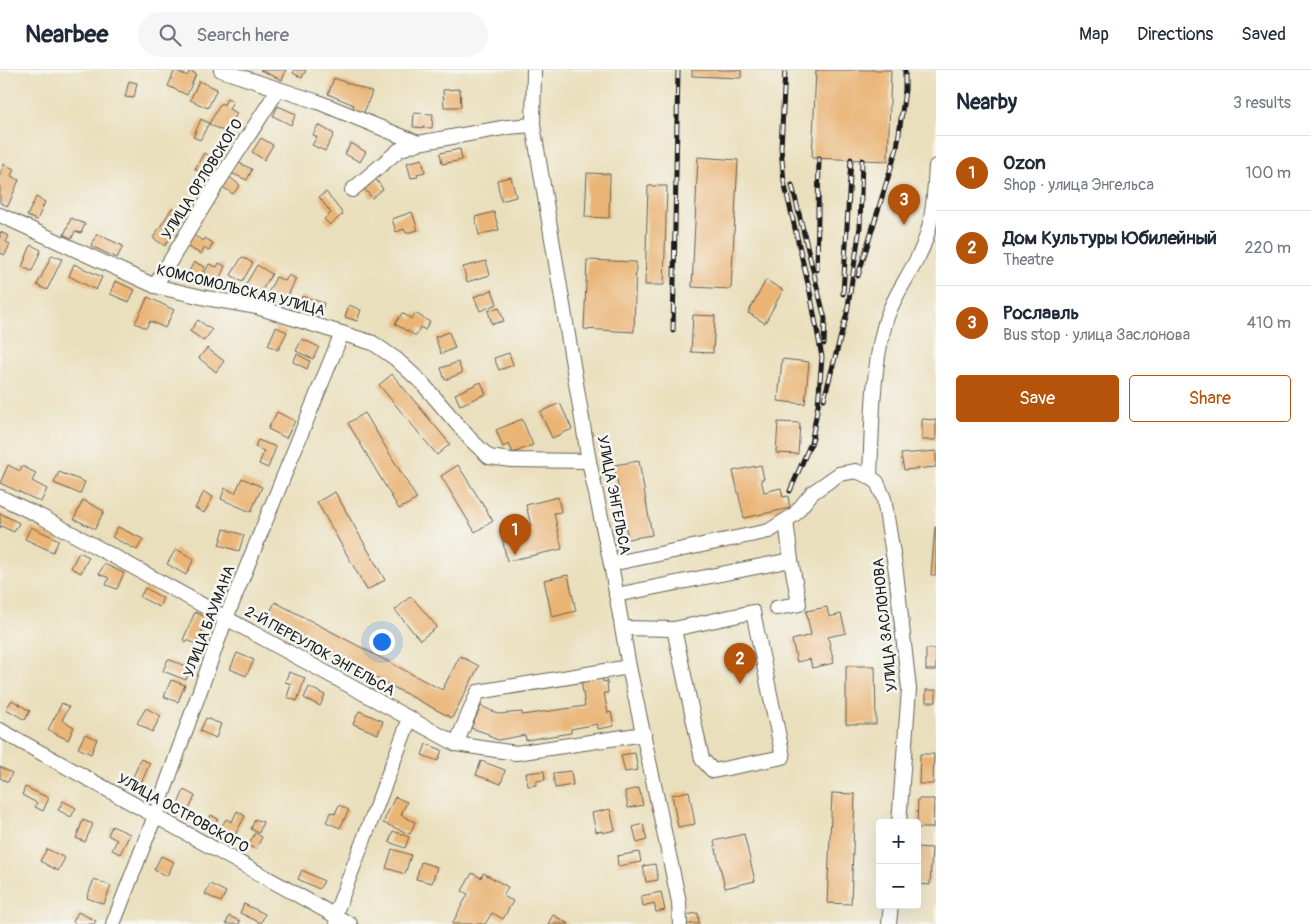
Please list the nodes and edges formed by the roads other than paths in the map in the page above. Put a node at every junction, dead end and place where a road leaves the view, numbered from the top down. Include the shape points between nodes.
1 (221, 70) edge
2 (534, 70) edge
3 (278, 90) junction
4 (533, 124) junction
5 (418, 143) junction
6 (936, 166) edge
7 (352, 190) dead end
8 (0, 215) edge
9 (155, 286) junction
10 (342, 333) junction
11 (589, 460) junction
12 (870, 476) junction
13 (0, 498) edge
14 (786, 521) junction
15 (791, 560) junction
16 (611, 564) junction
17 (616, 595) junction
18 (776, 608) dead end
19 (226, 618) junction
20 (622, 628) junction
21 (674, 629) junction
22 (629, 666) junction
23 (410, 718) junction
24 (0, 730) edge
25 (644, 734) junction
26 (456, 744) junction
27 (155, 816) junction
28 (899, 819) edge
29 (891, 909) edge
30 (336, 919) edge
31 (113, 924) edge
32 (350, 924) edge
33 (680, 924) edge
34 (889, 924) edge

1 - 3 street
2 - 4 street, УЛИЦА ЭНГЕЛЬСА
3 - 5 street via 318,102
3 - 9 street, УЛИЦА ОРЛОВСКОГО
4 - 5 street
4 - 11 street, УЛИЦА ЭНГЕЛЬСА
5 - 7 street via 399,150
6 - 12 street via 933,214 918,258 891,306 882,338 872,416
8 - 9 street, КОМСОМОЛЬСКАЯ УЛИЦА
9 - 10 street, КОМСОМОЛЬСКАЯ УЛИЦА via 257,308
10 - 11 street, КОМСОМОЛЬСКАЯ УЛИЦА via 373,343 396,359 422,383 489,458
10 - 19 street, УЛИЦА БАУМАНА
11 - 16 street, УЛИЦА ЭНГЕЛЬСА
12 - 14 street via 856,471 839,474 812,493
12 - 28 street, УЛИЦА ЗАСЛОНОВА via 877,482 884,499 909,688
13 - 19 street, 2-Й ПЕРЕУЛОК ЭНГЕЛЬСА via 40,516
14 - 15 street
14 - 16 street via 757,534
15 - 17 street
15 - 18 street via 799,604
16 - 17 street, УЛИЦА ЭНГЕЛЬСА
17 - 20 street, УЛИЦА ЭНГЕЛЬСА
19 - 23 street, 2-Й ПЕРЕУЛОК ЭНГЕЛЬСА
19 - 27 street, УЛИЦА БАУМАНА
20 - 21 street
20 - 22 street, УЛИЦА ЭНГЕЛЬСА
21 - 21 street via 702,759 714,770 783,757 753,612
22 - 25 street, УЛИЦА ЭНГЕЛЬСА
22 - 26 street via 478,692
23 - 26 street, 2-Й ПЕРЕУЛОК ЭНГЕЛЬСА
23 - 30 street
24 - 27 street, УЛИЦА ОСТРОВСКОГО
25 - 26 street, 2-Й ПЕРЕУЛОК ЭНГЕЛЬСА via 516,753
25 - 33 street, УЛИЦА ЭНГЕЛЬСА
27 - 30 street, УЛИЦА ОСТРОВСКОГО
27 - 31 street, УЛИЦА БАУМАНА
29 - 34 street
30 - 32 street, УЛИЦА ОСТРОВСКОГО

